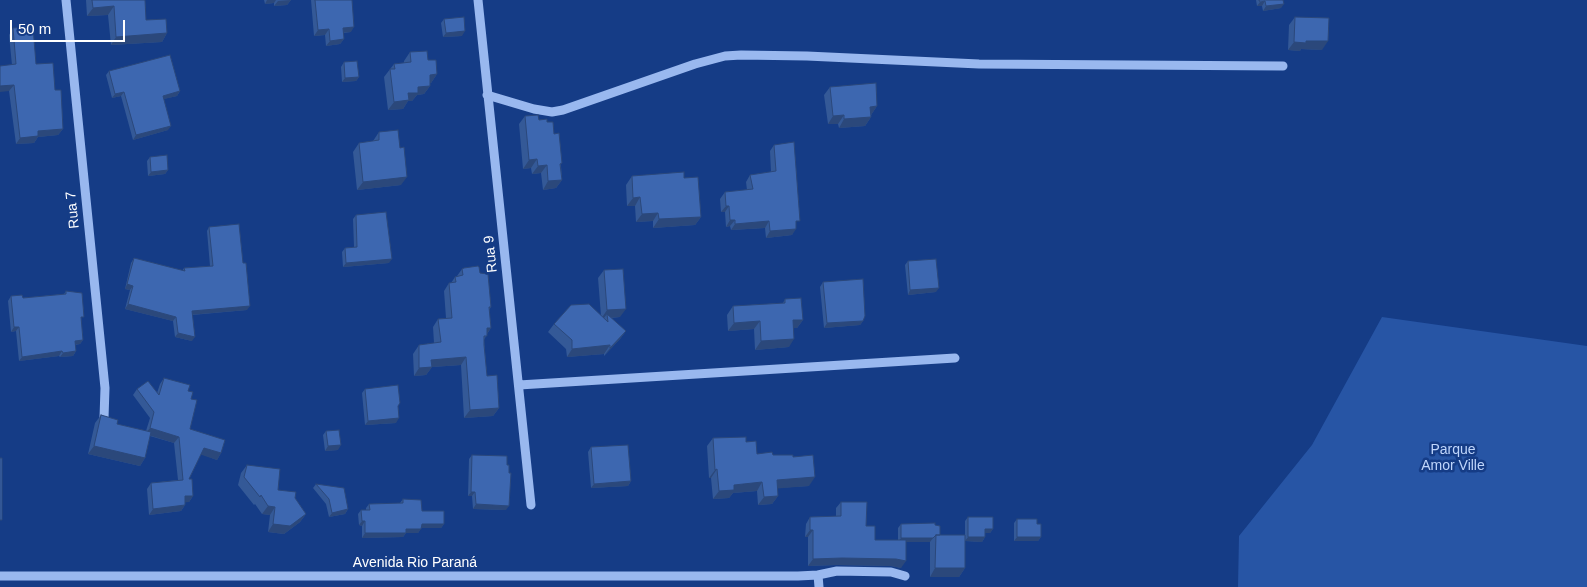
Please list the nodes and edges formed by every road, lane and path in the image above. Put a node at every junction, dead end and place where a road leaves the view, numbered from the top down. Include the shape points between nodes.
1 (66, 0) edge
2 (478, 0) edge
3 (1283, 66) dead end
4 (487, 95) junction
5 (956, 358) dead end
6 (518, 385) junction
7 (104, 418) edge
8 (531, 505) dead end
9 (818, 574) junction
10 (0, 576) edge
11 (905, 576) dead end
12 (819, 587) edge

1 - 7 street, Rua 7 via 105,388
2 - 4 street, Rua 9
3 - 4 street via 979,64 741,55 695,64 552,112
4 - 6 street, Rua 9
5 - 6 street
6 - 8 street, Rua 9
9 - 10 street, Avenida Rio Paraná
9 - 11 street, Avenida Rio Paraná via 891,572
9 - 12 street

